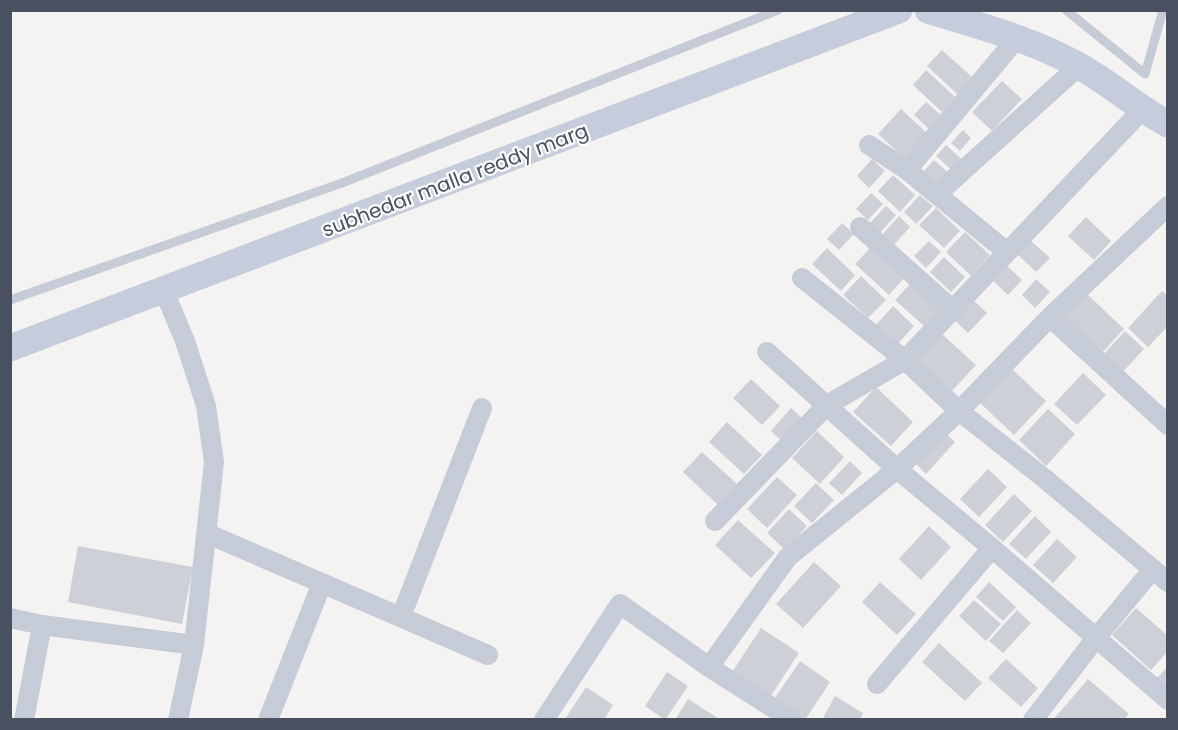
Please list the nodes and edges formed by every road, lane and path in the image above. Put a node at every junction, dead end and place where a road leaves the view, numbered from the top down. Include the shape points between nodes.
1 (778, 10) edge
2 (899, 10) edge
3 (928, 10) edge
4 (1066, 10) edge
5 (1163, 10) edge
6 (1018, 37) junction
7 (1079, 66) junction
8 (1142, 111) junction
9 (1167, 124) edge
10 (869, 146) dead end
11 (907, 170) junction
12 (937, 194) junction
13 (1166, 210) edge
14 (860, 227) dead end
15 (1007, 252) junction
16 (802, 278) dead end
17 (164, 291) junction
18 (10, 300) edge
19 (954, 311) junction
20 (1050, 317) junction
21 (10, 348) edge
22 (767, 352) dead end
23 (905, 360) junction
24 (827, 405) junction
25 (482, 408) dead end
26 (959, 411) junction
27 (1167, 425) edge
28 (897, 469) junction
29 (715, 521) dead end
30 (206, 533) junction
31 (992, 548) junction
32 (1160, 575) edge
33 (322, 583) junction
34 (402, 617) junction
35 (10, 618) edge
36 (42, 625) junction
37 (1096, 638) junction
38 (194, 645) junction
39 (488, 656) dead end
40 (709, 667) junction
41 (877, 684) dead end
42 (1167, 700) edge
43 (24, 720) edge
44 (178, 720) edge
45 (268, 720) edge
46 (544, 720) edge
47 (792, 720) edge
48 (1033, 720) edge

1 - 18 lane via 342,183
2 - 17 main road, subhedar malla reddy marg
3 - 6 main road
4 - 5 lane via 1145,74
6 - 7 main road
6 - 11 street
7 - 8 main road
7 - 12 street
8 - 9 main road
8 - 15 street
10 - 11 street
11 - 12 street
12 - 15 street
13 - 20 street
14 - 19 street
15 - 19 street
16 - 23 street
17 - 21 main road, subhedar malla reddy marg
17 - 30 street via 206,406 214,462
19 - 23 street
20 - 26 street
20 - 27 street
22 - 24 street
23 - 24 street
23 - 26 street
24 - 28 street
24 - 29 street
25 - 34 street
26 - 28 street
26 - 32 street
28 - 31 street
28 - 40 street via 788,557
30 - 33 street
30 - 38 street
31 - 37 street
31 - 41 street
32 - 37 street
33 - 34 street
33 - 45 street
34 - 39 street
35 - 36 street
36 - 38 street
36 - 43 street
37 - 42 street
37 - 48 street
38 - 44 street
40 - 46 street via 620,604
40 - 47 street

